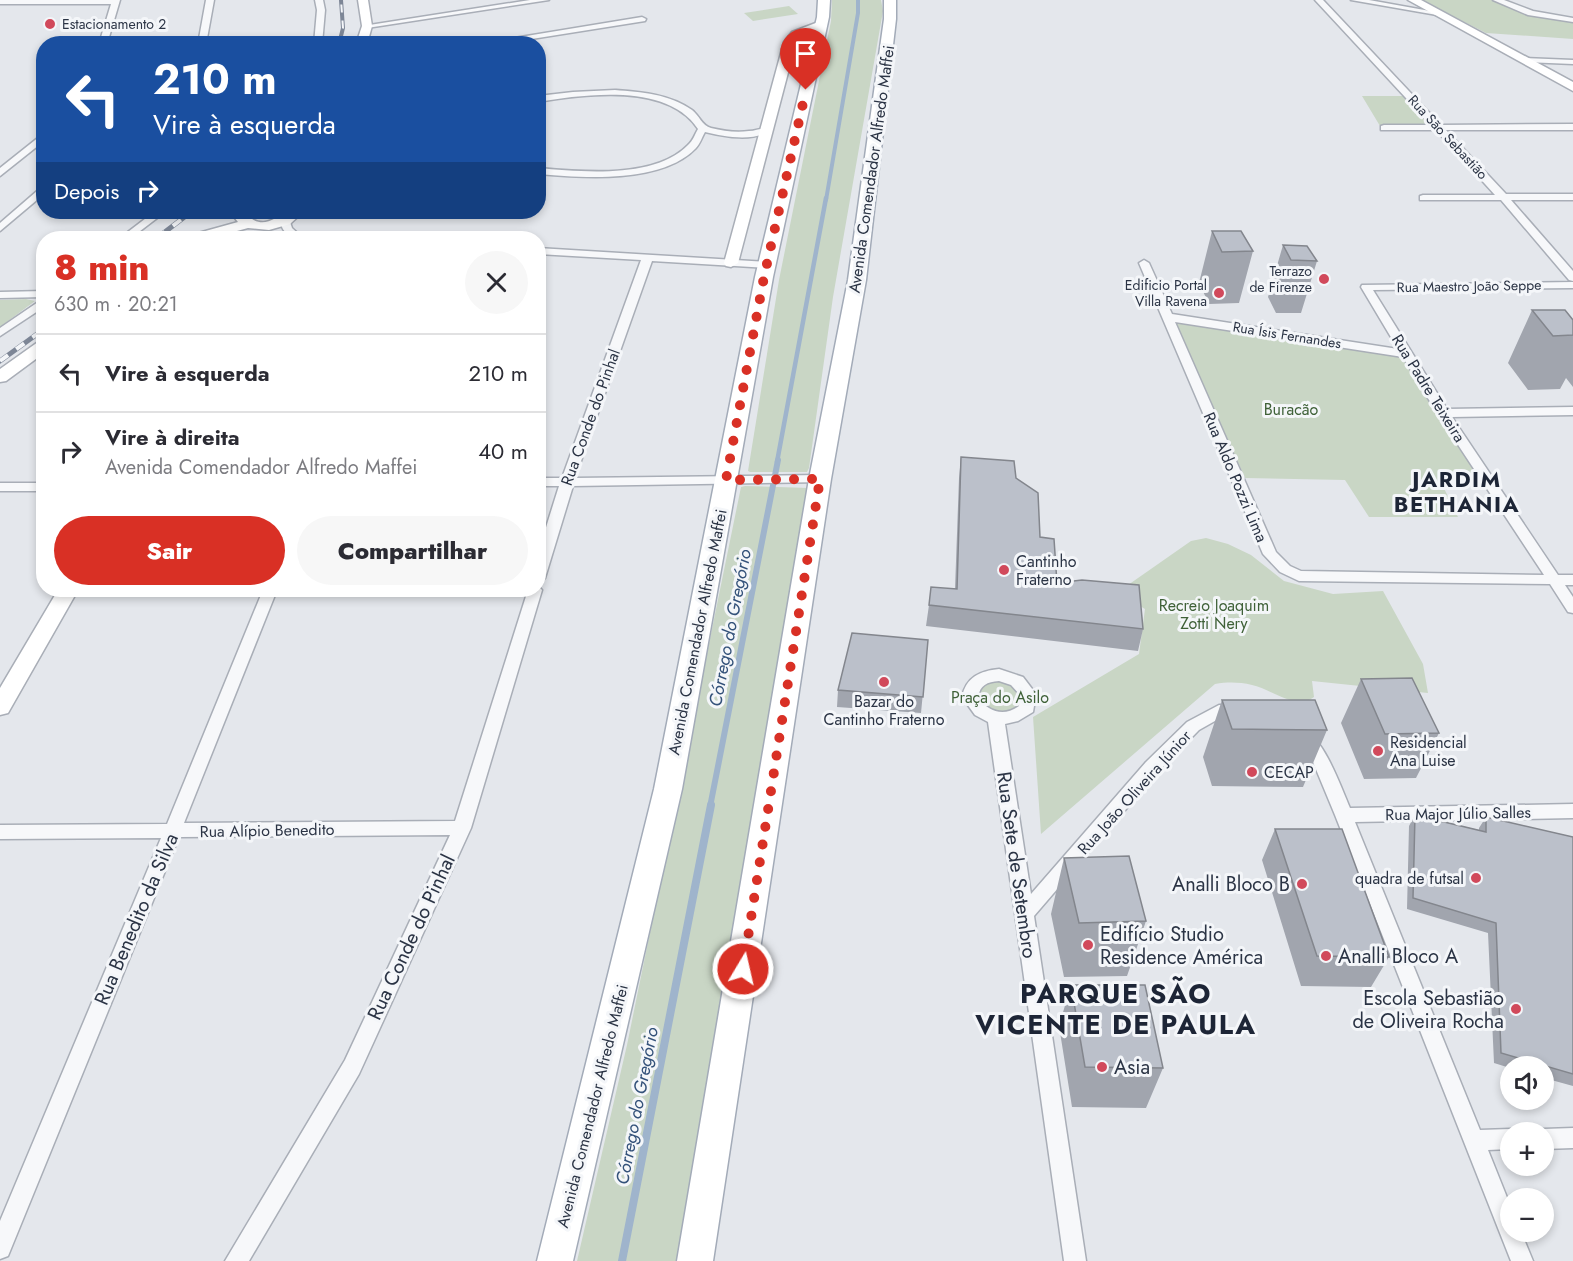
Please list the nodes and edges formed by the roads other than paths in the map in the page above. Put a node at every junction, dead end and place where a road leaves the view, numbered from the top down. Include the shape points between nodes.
1 (210, 0) edge
2 (319, 0) edge
3 (363, 0) edge
4 (545, 0) edge
5 (824, 0) edge
6 (890, 0) edge
7 (1319, 0) edge
8 (1355, 0) edge
9 (1413, 0) edge
10 (1497, 0) edge
11 (115, 1) edge
12 (0, 2) edge
13 (1437, 13) junction
14 (642, 19) dead end
15 (1573, 20) edge
16 (821, 24) junction
17 (367, 26) junction
18 (105, 36) edge
19 (203, 36) edge
20 (319, 36) edge
21 (364, 36) edge
22 (533, 36) edge
23 (1525, 60) junction
24 (1573, 62) edge
25 (1573, 87) edge
26 (546, 98) edge
27 (1439, 127) junction
28 (1573, 127) edge
29 (1384, 128) dead end
30 (703, 129) junction
31 (766, 130) junction
32 (36, 143) edge
33 (697, 144) junction
34 (761, 149) junction
35 (546, 171) edge
36 (0, 173) edge
37 (36, 195) edge
38 (1573, 197) edge
39 (1423, 198) dead end
40 (1504, 198) junction
41 (150, 219) edge
42 (287, 219) edge
43 (285, 221) junction
44 (1, 226) edge
45 (256, 229) edge
46 (134, 231) edge
47 (289, 231) edge
48 (546, 252) edge
49 (647, 259) junction
50 (731, 263) junction
51 (1144, 263) dead end
52 (767, 266) junction
53 (1573, 278) edge
54 (1573, 285) edge
55 (1366, 287) joint
56 (36, 294) edge
57 (0, 295) edge
58 (36, 307) edge
59 (1167, 317) junction
60 (0, 333) edge
61 (36, 351) edge
62 (1408, 354) junction
63 (0, 377) edge
64 (1573, 411) edge
65 (1443, 412) junction
66 (734, 479) junction
67 (809, 479) junction
68 (546, 482) edge
69 (567, 482) junction
70 (36, 486) edge
71 (0, 487) edge
72 (546, 552) edge
73 (1554, 579) junction
74 (1573, 580) edge
75 (64, 597) edge
76 (267, 597) edge
77 (533, 597) edge
78 (1573, 608) edge
79 (0, 707) edge
80 (1253, 712) edge
81 (996, 718) dead end
82 (1290, 728) edge
83 (1573, 811) edge
84 (1344, 815) junction
85 (462, 828) junction
86 (173, 830) junction
87 (0, 832) edge
88 (1023, 916) junction
89 (1554, 1138) edge
90 (1573, 1138) edge
91 (1500, 1139) edge
92 (1474, 1140) junction
93 (0, 1248) edge
94 (236, 1261) edge
95 (555, 1261) edge
96 (695, 1261) edge
97 (1075, 1261) edge
98 (1522, 1261) edge

1 - 19 street
2 - 20 street
3 - 17 street
4 - 17 street
5 - 16 main road, Avenida Comendador Alfredo Maffei
6 - 67 main road, Avenida Comendador Alfredo Maffei via 857,280
7 - 27 street, Rua São Sebastião
8 - 13 street
9 - 13 street
10 - 15 street via 1531,13
11 - 12 street
11 - 18 street
13 - 23 street
14 - 22 street
16 - 31 street via 791,39
16 - 52 main road, Avenida Comendador Alfredo Maffei
17 - 21 street
23 - 24 street
23 - 25 street
26 - 30 street via 591,94 650,97 690,111
27 - 28 street
27 - 29 street
27 - 40 street, Rua São Sebastião
30 - 31 street via 735,135
30 - 33 street
31 - 34 street
32 - 36 street
33 - 34 street via 733,140
33 - 35 street via 675,159 630,172 604,175
34 - 50 street
37 - 44 street
38 - 40 street
39 - 40 street
40 - 53 street, Rua São Sebastião
41 - 46 street
42 - 43 street
43 - 45 street
43 - 47 street
48 - 49 street
49 - 50 street
49 - 69 street, Rua Conde do Pinhal
50 - 52 street
51 - 59 street, Rua Aldo Pozzi Lima
52 - 66 main road, Avenida Comendador Alfredo Maffei
54 - 55 street, Rua Maestro João Seppe
55 - 62 street, Rua Padre Teixeira
56 - 57 street
58 - 60 street
59 - 62 street, Rua Ísis Fernandes
59 - 73 street, Rua Aldo Pozzi Lima via 1270,554 1285,569 1299,576
61 - 63 street
62 - 65 street, Rua Padre Teixeira
64 - 65 street
65 - 73 street, Rua Padre Teixeira
66 - 67 street
66 - 69 street
66 - 95 main road, Avenida Comendador Alfredo Maffei via 668,789
67 - 96 main road, Avenida Comendador Alfredo Maffei
68 - 69 street
69 - 72 street, Rua Conde do Pinhal
70 - 71 street
73 - 74 street, Rua Aldo Pozzi Lima
73 - 78 street, Rua Padre Teixeira
75 - 79 street
76 - 86 street, Rua Benedito da Silva
77 - 85 street, Rua Conde do Pinhal
80 - 88 street, Rua João Oliveira Júnior via 1219,711 1193,726 1152,767
81 - 88 street, Rua Sete de Setembro
82 - 84 street via 1307,740 1320,760
83 - 84 street, Rua Major Júlio Salles
84 - 92 street
85 - 86 street, Rua Alípio Benedito
85 - 94 street, Rua Conde do Pinhal via 352,1067
86 - 87 street, Rua Alípio Benedito
86 - 93 street, Rua Benedito da Silva
88 - 97 street, Rua Sete de Setembro
89 - 90 street
91 - 92 street
92 - 98 street

